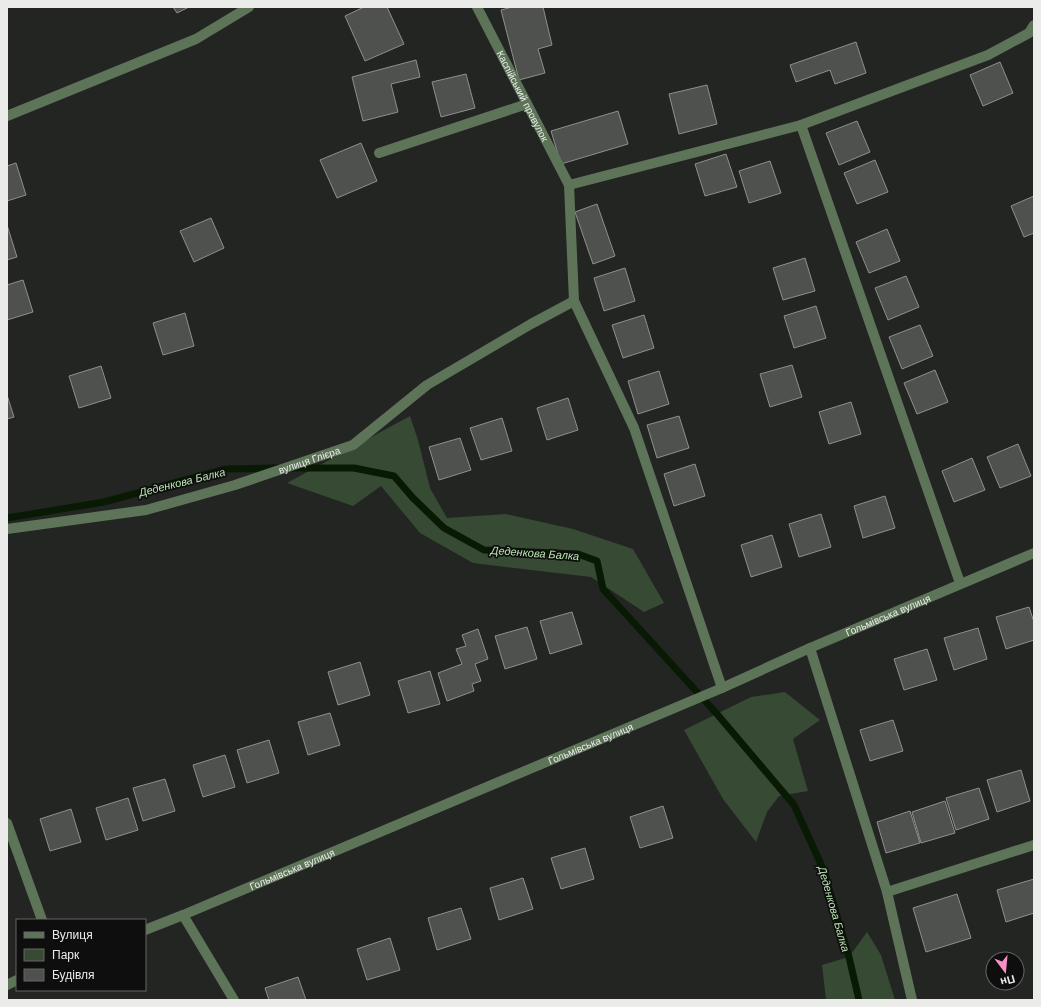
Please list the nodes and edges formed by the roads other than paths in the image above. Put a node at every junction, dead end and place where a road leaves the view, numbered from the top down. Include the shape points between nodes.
1 (249, 7) edge
2 (477, 7) edge
3 (1032, 31) edge
4 (527, 104) junction
5 (7, 116) edge
6 (801, 125) junction
7 (379, 153) dead end
8 (569, 185) junction
9 (574, 301) junction
10 (7, 529) edge
11 (1034, 553) edge
12 (960, 583) junction
13 (810, 648) junction
14 (722, 688) junction
15 (7, 823) edge
16 (1034, 845) edge
17 (887, 892) junction
18 (183, 915) junction
19 (42, 919) edge
20 (146, 930) edge
21 (16, 980) edge
22 (7, 985) edge
23 (234, 1000) edge
24 (912, 1000) edge

1 - 5 street via 196,39
2 - 4 street, Каспійський провулок
3 - 6 street via 988,55
4 - 7 street
4 - 8 street, Каспійський провулок
6 - 8 street
6 - 12 street
8 - 9 street
9 - 10 street, вулиця Глієра via 428,385 353,445 235,485 146,510
9 - 14 street via 634,428
11 - 12 street, Гольмівська вулиця
12 - 13 street, Гольмівська вулиця
13 - 14 street, Гольмівська вулиця
13 - 17 street
14 - 18 street, Гольмівська вулиця
15 - 19 street
16 - 17 street
17 - 24 street
18 - 20 street, Гольмівська вулиця
18 - 23 street
21 - 22 street

